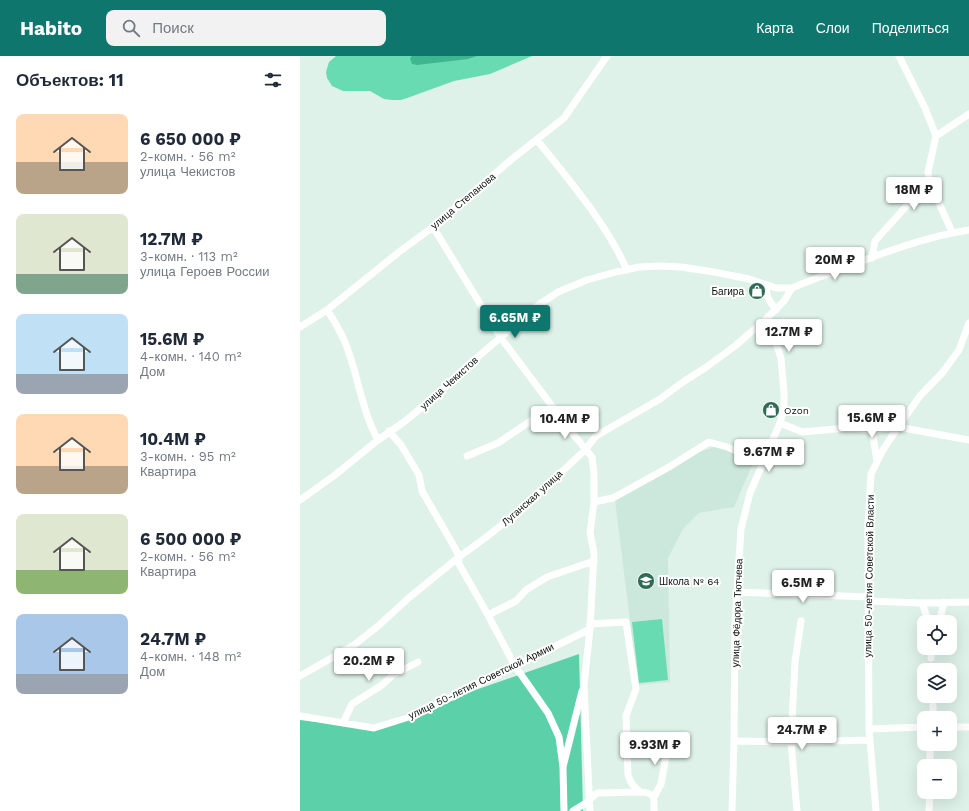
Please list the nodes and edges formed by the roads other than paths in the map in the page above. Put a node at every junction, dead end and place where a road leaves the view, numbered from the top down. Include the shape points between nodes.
1 (607, 56) edge
2 (899, 56) edge
3 (969, 114) edge
4 (936, 136) junction
5 (536, 140) junction
6 (929, 181) junction
7 (934, 191) junction
8 (914, 196) junction
9 (433, 227) junction
10 (969, 230) edge
11 (952, 232) junction
12 (872, 258) junction
13 (627, 270) junction
14 (767, 286) junction
15 (792, 288) junction
16 (327, 310) junction
17 (776, 310) junction
18 (764, 321) junction
19 (969, 323) edge
20 (300, 328) edge
21 (501, 338) junction
22 (555, 409) junction
23 (780, 423) junction
24 (898, 426) junction
25 (872, 430) junction
26 (389, 431) junction
27 (378, 440) junction
28 (969, 440) edge
29 (585, 450) junction
30 (467, 456) dead end
31 (877, 461) junction
32 (763, 462) junction
33 (300, 500) edge
34 (594, 502) junction
35 (458, 557) junction
36 (594, 561) junction
37 (737, 592) junction
38 (869, 599) junction
39 (944, 602) junction
40 (969, 602) edge
41 (922, 603) junction
42 (488, 615) junction
43 (926, 615) edge
44 (941, 615) edge
45 (801, 621) dead end
46 (590, 626) junction
47 (931, 655) edge
48 (931, 658) dead end
49 (418, 662) dead end
50 (515, 666) junction
51 (300, 676) edge
52 (584, 684) junction
53 (932, 705) dead end
54 (933, 711) edge
55 (300, 716) edge
56 (343, 723) junction
57 (917, 727) edge
58 (957, 727) edge
59 (969, 727) edge
60 (869, 729) junction
61 (669, 740) dead end
62 (869, 740) junction
63 (734, 741) junction
64 (791, 742) junction
65 (563, 767) junction
66 (640, 792) junction
67 (654, 797) junction
68 (590, 799) junction
69 (930, 799) edge
70 (564, 811) edge
71 (573, 811) edge
72 (590, 811) edge
73 (654, 811) edge
74 (732, 811) edge
75 (798, 811) edge
76 (876, 811) edge
77 (930, 811) edge

1 - 5 street, улица Степанова via 564,118
2 - 4 street
3 - 4 street
4 - 6 street via 928,172
5 - 9 street, улица Степанова
5 - 13 street via 588,204
6 - 7 street
6 - 8 street
7 - 8 street via 928,190
7 - 11 street
8 - 12 street via 876,241
9 - 16 street, улица Степанова
9 - 21 street
10 - 11 street
11 - 12 street
12 - 15 street
13 - 14 street, улица Чекистов via 681,267 721,273
13 - 21 street, улица Чекистов via 587,280 558,292
14 - 15 street, улица Чекистов
14 - 17 street via 768,297
15 - 17 street, Луганская улица
16 - 20 street, улица Степанова
16 - 27 street via 345,343 370,425
17 - 18 street, Луганская улица
18 - 23 street, улица Фёдора Тютчева via 771,328 781,358 784,407
18 - 29 street, Луганская улица via 735,346 660,399 596,436
19 - 24 street, улица 50-летия Советской Власти via 959,350
21 - 22 street
21 - 26 street, улица Чекистов via 437,395
22 - 29 street
22 - 30 street via 532,420 498,443
23 - 25 street via 802,432 847,428
23 - 32 street, улица Фёдора Тютчева
24 - 25 street
24 - 28 street
24 - 31 street, улица 50-летия Советской Власти
25 - 31 street
26 - 27 street, улица Чекистов
26 - 35 street via 401,445 419,475 422,491
27 - 33 street, улица Чекистов
29 - 34 street via 592,457
29 - 35 street, Луганская улица via 521,510
31 - 38 street, улица 50-летия Советской Власти via 872,474 868,524
32 - 34 street via 709,442 613,498
32 - 37 street, улица Фёдора Тютчева via 750,493 741,529
34 - 36 street via 590,533
35 - 42 street via 459,564
35 - 51 street, Луганская улица via 354,645
36 - 42 street via 547,578 526,590 516,601
36 - 46 street
37 - 38 street
37 - 63 street, улица Фёдора Тютчева
38 - 41 street
38 - 60 street, улица 50-летия Советской Власти
39 - 40 street
39 - 41 street
39 - 44 street
41 - 43 street
42 - 50 street
45 - 64 street via 795,662
46 - 50 street, улица 50-летия Советской Армии
46 - 52 street
46 - 66 street via 626,622 636,689 626,716 628,768 629,780
47 - 48 street
49 - 56 street via 393,675 382,686 352,704
50 - 56 street, улица 50-летия Советской Армии via 415,715 374,728
50 - 65 street via 548,713 559,738
52 - 65 street
52 - 68 street
53 - 54 street
55 - 56 street, улица 50-летия Советской Армии
57 - 60 street
58 - 59 street
60 - 62 street, улица 50-летия Советской Власти
61 - 67 street via 661,784
62 - 64 street
62 - 76 street, улица 50-летия Советской Власти
63 - 64 street
63 - 74 street, улица Фёдора Тютчева
64 - 75 street
65 - 70 street
66 - 67 street via 649,793
66 - 68 street via 600,792
67 - 73 street
68 - 71 street
68 - 72 street
69 - 77 street

